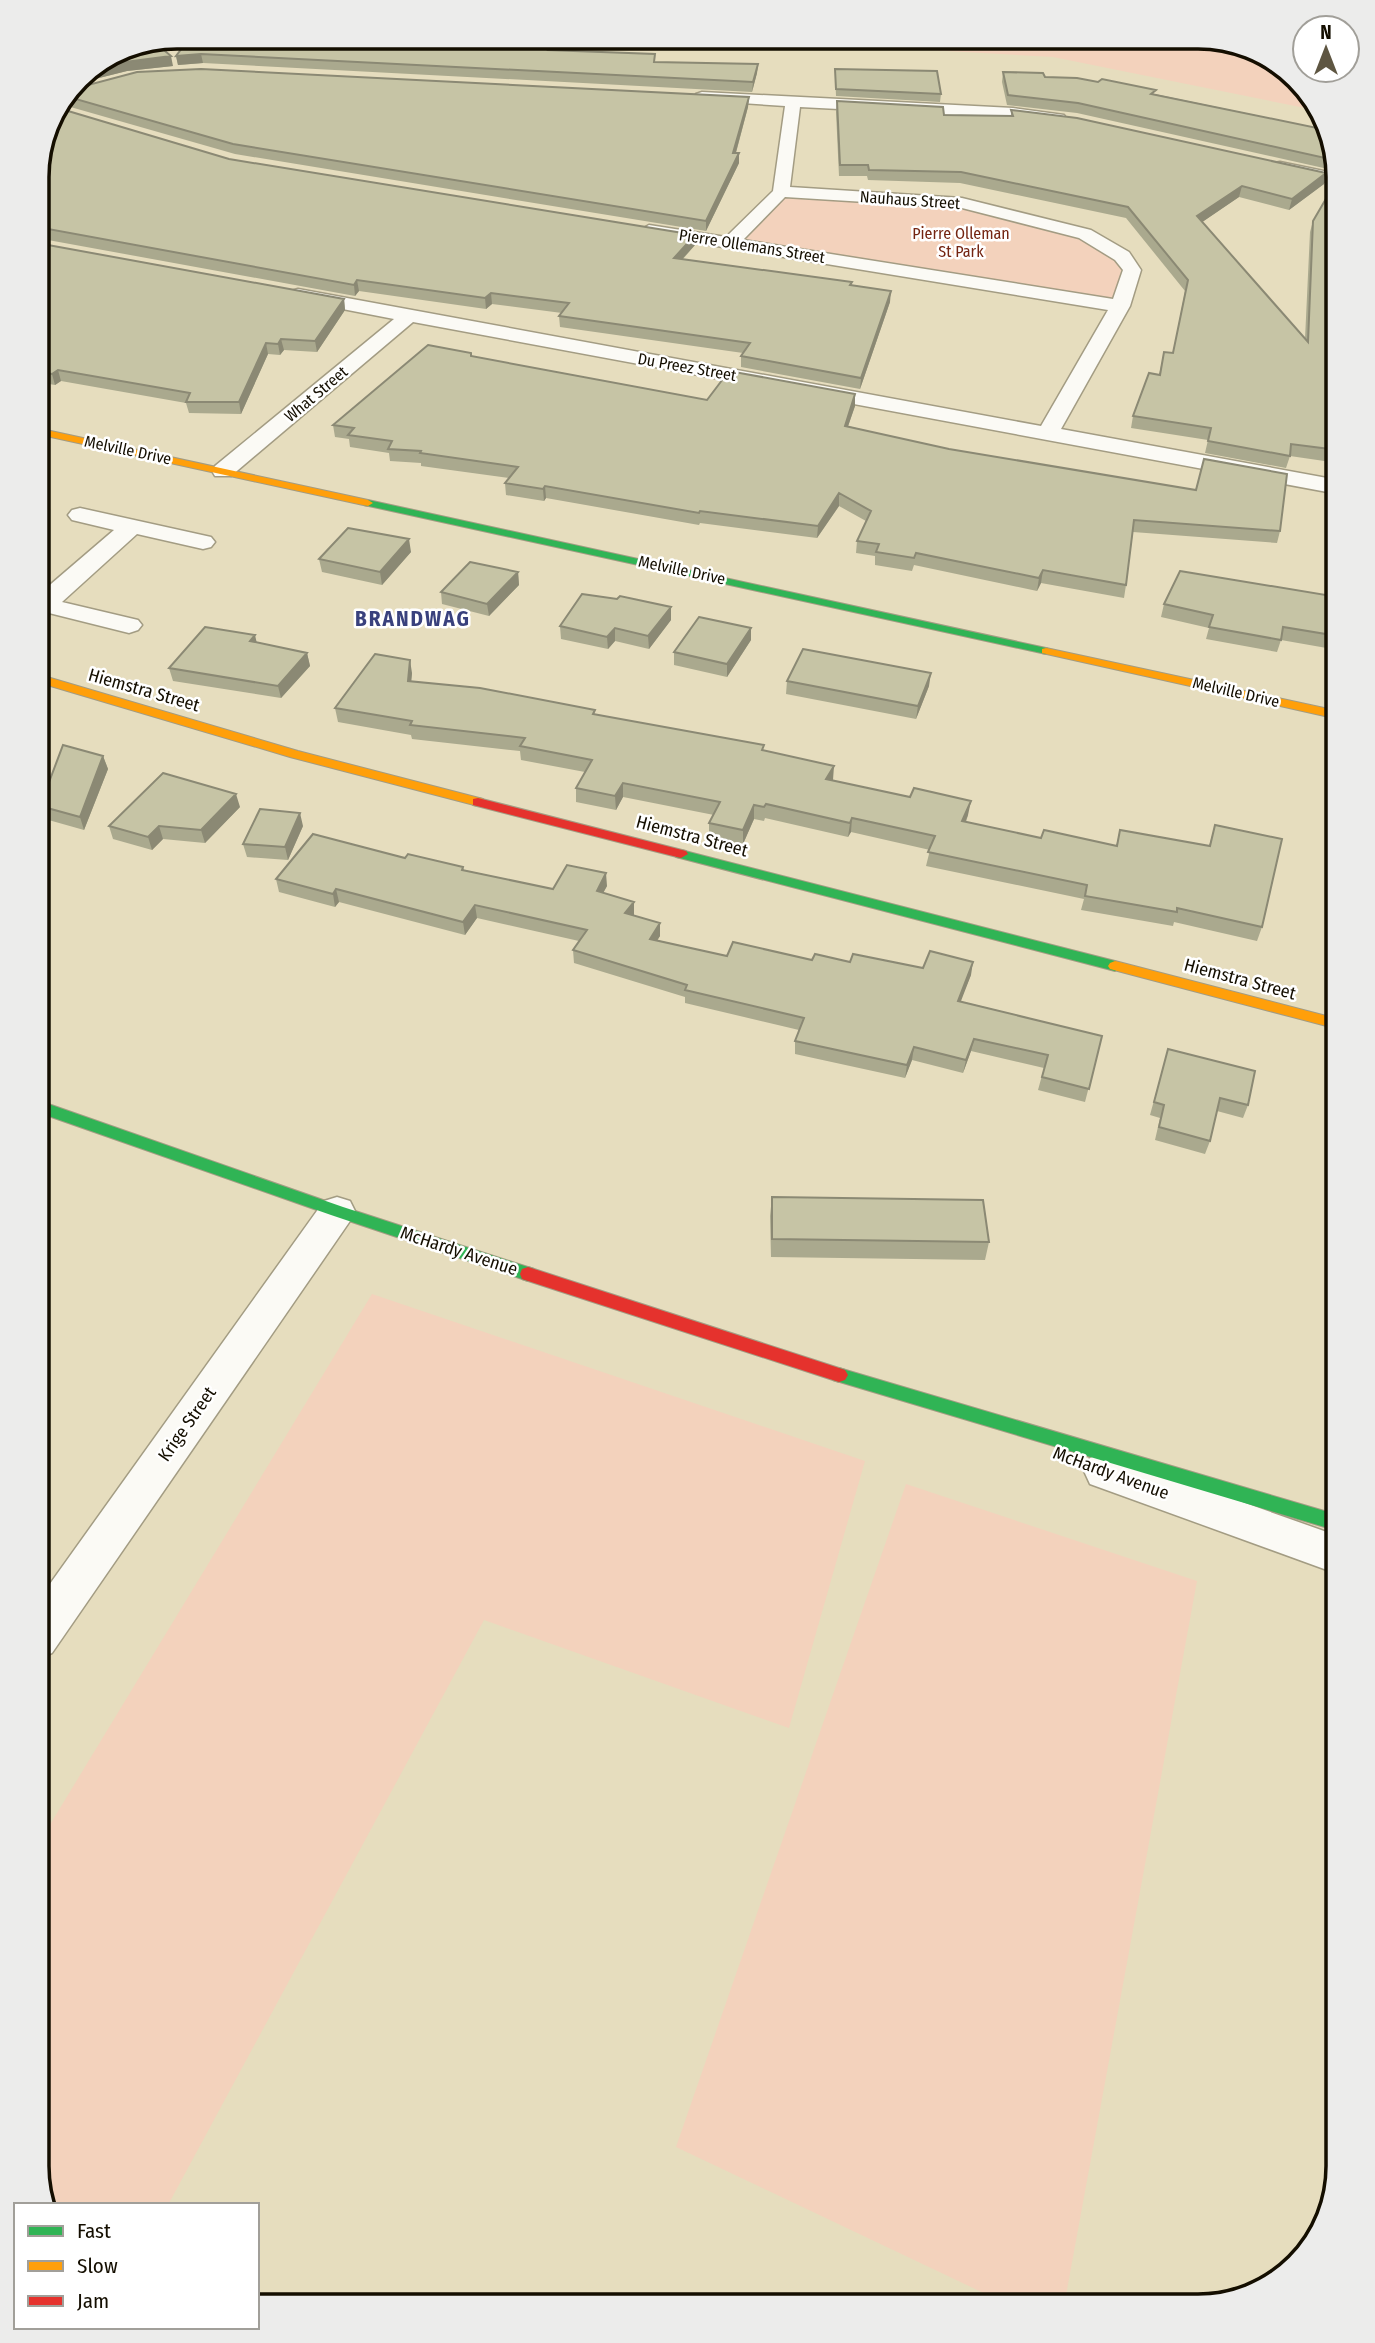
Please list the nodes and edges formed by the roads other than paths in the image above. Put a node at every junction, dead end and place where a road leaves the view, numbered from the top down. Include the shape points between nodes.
1 (683, 96) edge
2 (793, 102) junction
3 (1076, 121) edge
4 (1259, 162) edge
5 (1326, 177) edge
6 (780, 192) junction
7 (636, 228) edge
8 (730, 243) junction
9 (276, 291) edge
10 (1121, 306) junction
11 (409, 316) junction
12 (1048, 433) junction
13 (49, 434) edge
14 (223, 471) junction
15 (1326, 485) edge
16 (80, 515) dead end
17 (131, 527) junction
18 (202, 542) dead end
19 (49, 597) edge
20 (49, 608) edge
21 (129, 625) dead end
22 (49, 682) edge
23 (1326, 712) edge
24 (1326, 1021) edge
25 (49, 1109) edge
26 (337, 1210) junction
27 (884, 1390) joint
28 (1326, 1548) edge
29 (49, 1621) edge

1 - 2 street
2 - 3 street via 1013,113
2 - 6 street
4 - 5 street
6 - 8 street
6 - 10 street, Nauhaus Street via 962,202 1071,229 1129,263 1132,270
7 - 8 street, Pierre Ollemans Street
8 - 10 street, Pierre Ollemans Street
9 - 11 street, Du Preez Street
10 - 12 street, Nauhaus Street
11 - 12 street, Du Preez Street
11 - 14 street, What Street
12 - 15 street, Du Preez Street
13 - 14 street, Melville Drive
14 - 23 street, Melville Drive
16 - 17 street
17 - 18 street
17 - 19 street
20 - 21 street
22 - 24 street, Hiemstra Street via 294,754
25 - 26 street, McHardy Avenue
26 - 27 street, McHardy Avenue
26 - 29 street, Krige Street
27 - 28 street, McHardy Avenue

